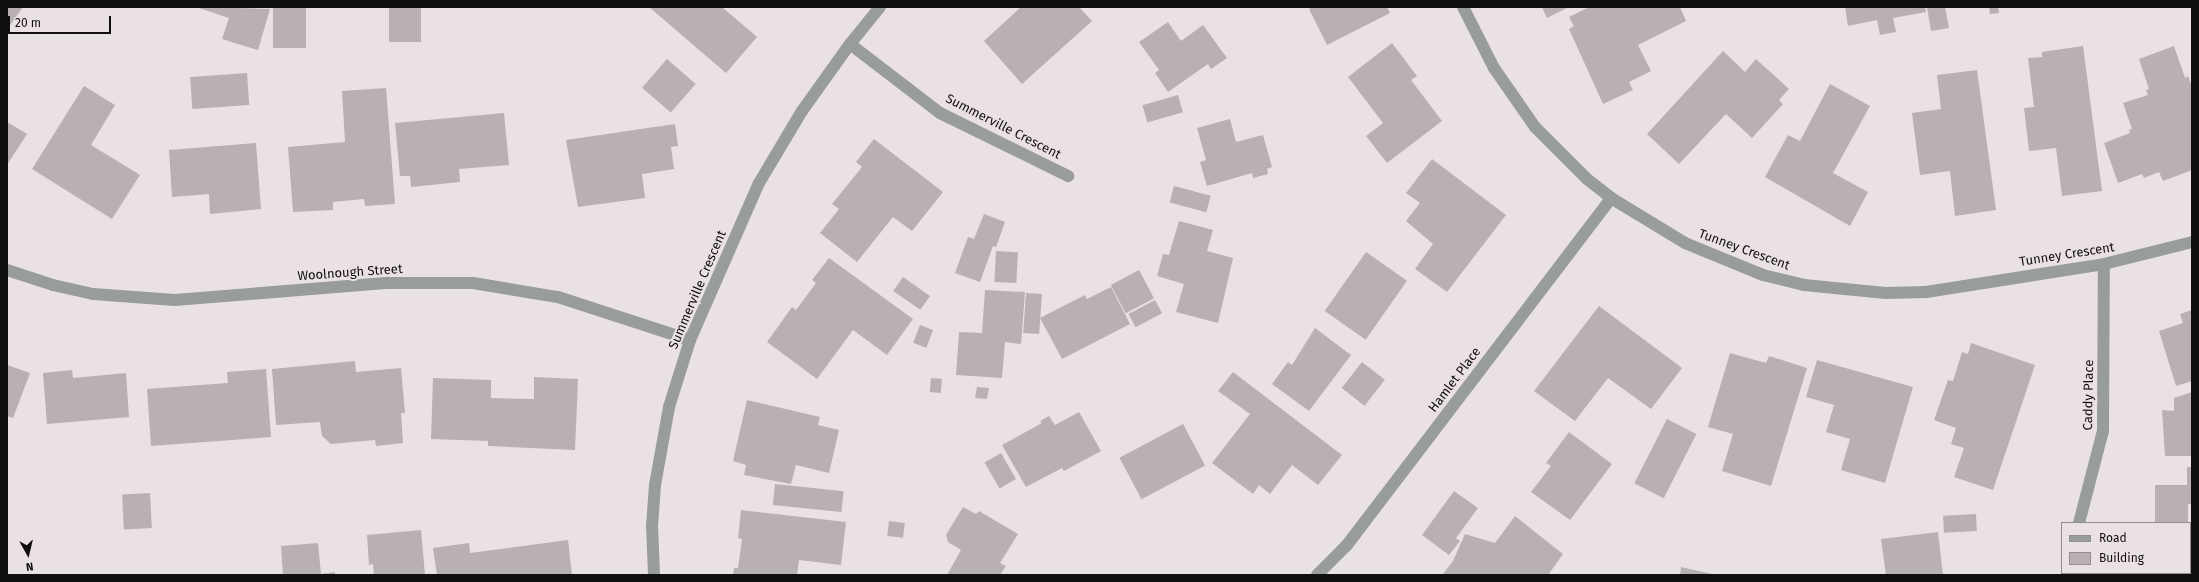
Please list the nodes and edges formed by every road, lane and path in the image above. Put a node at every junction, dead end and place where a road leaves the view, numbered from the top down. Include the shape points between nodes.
1 (880, 7) edge
2 (1463, 7) edge
3 (850, 44) junction
4 (1068, 176) dead end
5 (1611, 198) junction
6 (2192, 242) edge
7 (2104, 264) junction
8 (7, 270) edge
9 (690, 340) junction
10 (2079, 522) edge
11 (654, 575) edge
12 (1317, 575) edge

1 - 3 street, Summerville Crescent
2 - 5 street, Tunney Crescent via 1494,68 1535,127 1587,179
3 - 4 street, Summerville Crescent via 940,113
3 - 9 street, Summerville Crescent via 802,111 759,183
5 - 7 street, Tunney Crescent via 1685,243 1764,275 1804,285 1886,293 1926,292
5 - 12 street, Hamlet Place via 1347,545
6 - 7 street, Tunney Crescent
7 - 10 street, Caddy Place via 2103,431
8 - 9 street, Woolnough Street via 53,286 93,294 175,300 388,283 473,283 558,297
9 - 11 street, Summerville Crescent via 669,407 655,486 652,526

